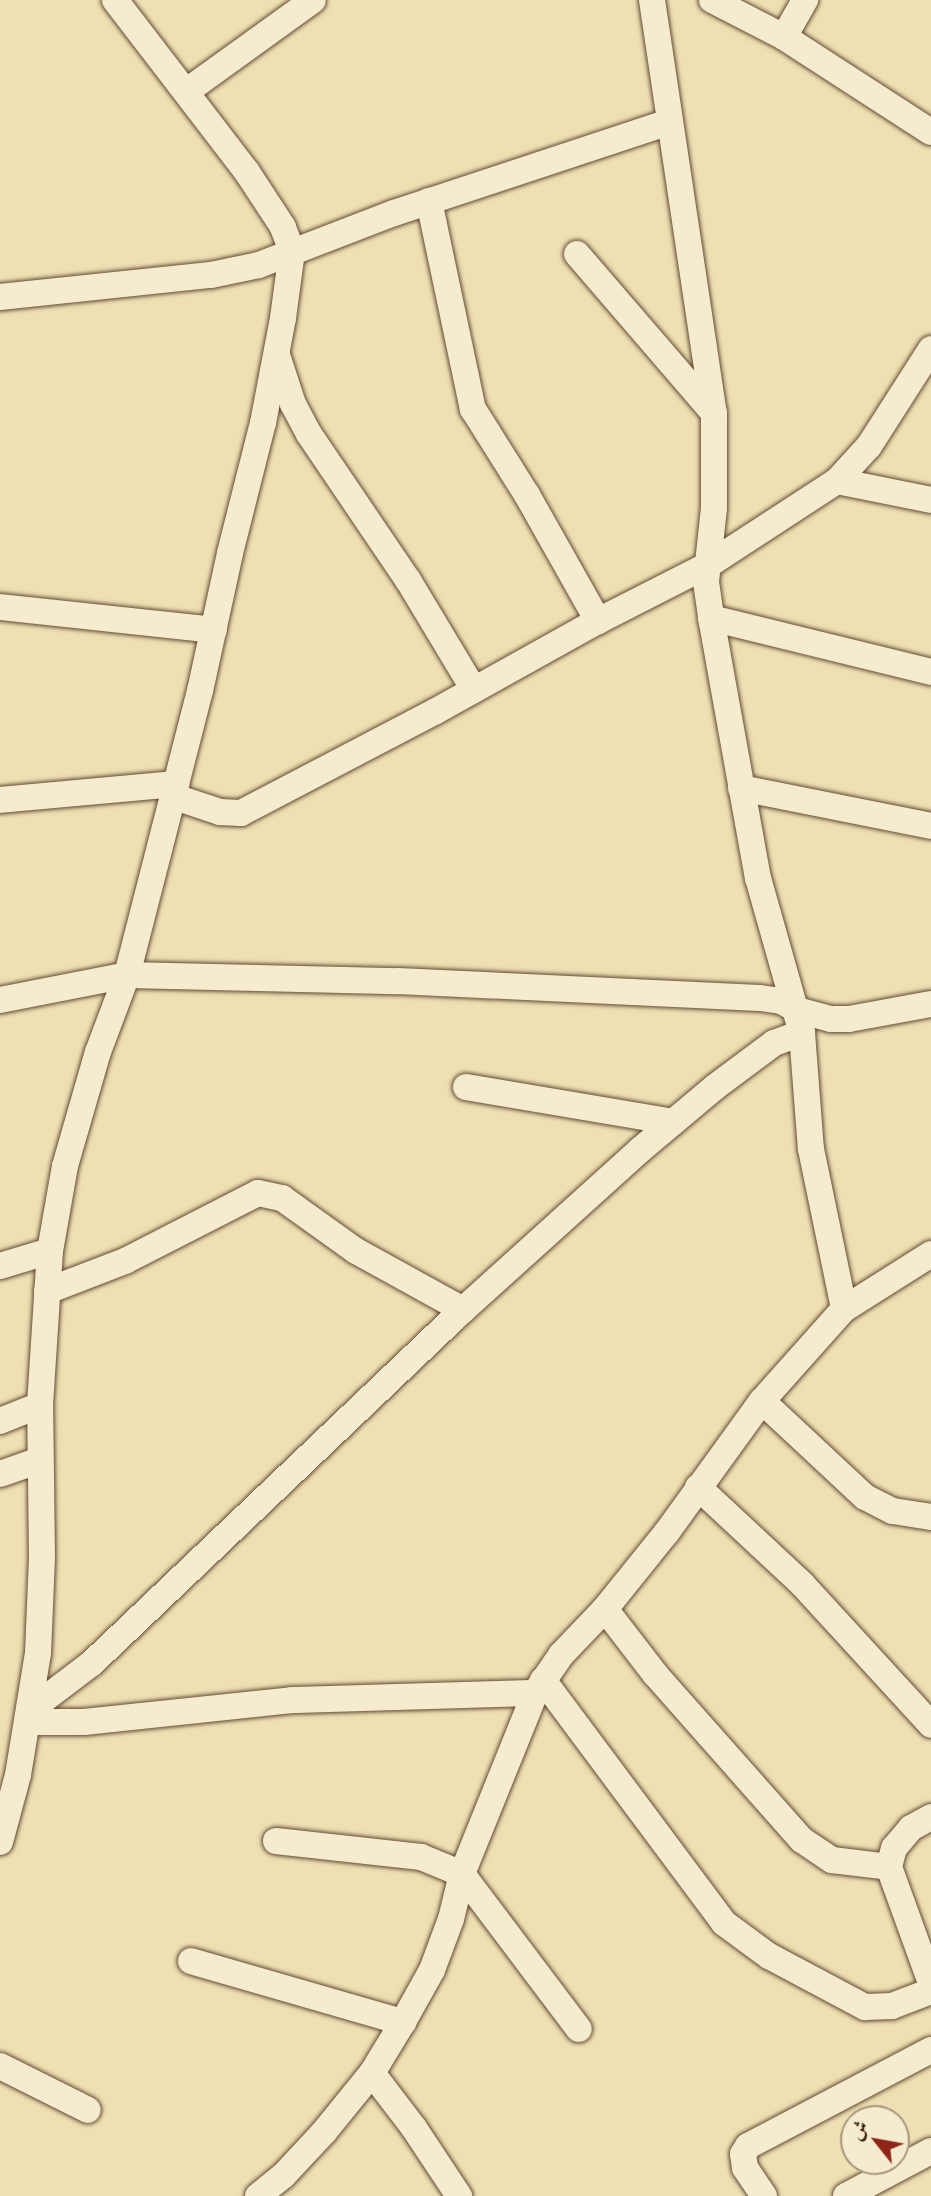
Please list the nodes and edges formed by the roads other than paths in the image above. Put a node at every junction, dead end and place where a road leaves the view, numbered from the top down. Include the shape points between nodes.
1 (115, 0) edge
2 (313, 0) edge
3 (652, 0) edge
4 (712, 0) edge
5 (805, 0) edge
6 (784, 37) junction
7 (187, 91) junction
8 (669, 122) junction
9 (931, 132) edge
10 (429, 201) junction
11 (292, 251) junction
12 (577, 254) dead end
13 (0, 297) edge
14 (931, 349) edge
15 (276, 353) junction
16 (713, 413) junction
17 (837, 481) junction
18 (931, 500) edge
19 (708, 565) junction
20 (0, 607) edge
21 (711, 618) junction
22 (598, 621) junction
23 (214, 630) junction
24 (931, 672) edge
25 (474, 690) junction
26 (741, 788) junction
27 (174, 790) junction
28 (0, 800) edge
29 (931, 826) edge
30 (127, 975) junction
31 (0, 999) edge
32 (931, 1004) edge
33 (800, 1021) junction
34 (466, 1087) dead end
35 (673, 1122) junction
36 (50, 1251) junction
37 (927, 1263) edge
38 (0, 1266) edge
39 (47, 1291) junction
40 (844, 1309) junction
41 (463, 1310) junction
42 (762, 1401) junction
43 (40, 1405) junction
44 (0, 1421) edge
45 (40, 1460) junction
46 (0, 1474) edge
47 (698, 1487) junction
48 (931, 1517) edge
49 (605, 1609) junction
50 (539, 1686) junction
51 (29, 1714) junction
52 (931, 1725) edge
53 (931, 1817) edge
54 (276, 1841) dead end
55 (0, 1842) edge
56 (889, 1867) junction
57 (462, 1874) junction
58 (191, 1961) dead end
59 (931, 1983) edge
60 (931, 1991) edge
61 (403, 2022) junction
62 (579, 2029) dead end
63 (931, 2050) edge
64 (0, 2066) edge
65 (372, 2073) junction
66 (88, 2110) dead end
67 (931, 2151) edge
68 (258, 2196) edge
69 (459, 2196) edge
70 (764, 2196) edge
71 (846, 2196) edge

1 - 7 street
2 - 7 street
3 - 8 street
4 - 6 street
5 - 6 street
6 - 9 street
7 - 11 street via 264,197
8 - 10 street
8 - 16 street
10 - 11 street
10 - 22 street via 473,409
11 - 13 street via 259,265 211,275
11 - 15 street
12 - 16 street
14 - 17 street via 869,446
15 - 23 street
15 - 25 street via 309,434 408,580
16 - 19 street via 714,508
17 - 18 street
17 - 19 street
19 - 21 street
19 - 22 street
20 - 23 street
21 - 24 street
21 - 26 street
22 - 25 street
23 - 27 street
25 - 27 street via 241,813 220,812
26 - 29 street
26 - 33 street via 758,878
27 - 28 street
27 - 30 street
30 - 31 street
30 - 33 street via 398,981 760,998 781,1001
30 - 36 street via 98,1052 65,1166
32 - 33 street via 849,1019
33 - 35 street
33 - 40 street via 811,1149
34 - 35 street
35 - 41 street
36 - 38 street
36 - 39 street
37 - 40 street
39 - 41 street via 124,1261 258,1193 282,1198 356,1251
39 - 43 street
40 - 42 street
41 - 51 street via 92,1663
42 - 47 street
42 - 48 street via 864,1497 893,1511
43 - 44 street
43 - 45 street
45 - 46 street
45 - 51 street via 38,1653
47 - 49 street
47 - 52 street via 802,1584
49 - 50 street
49 - 56 street via 655,1674 813,1850 832,1860
50 - 51 street via 292,1700 84,1722
50 - 57 street
50 - 60 street via 724,1923 769,1956 865,2007 891,2006
51 - 55 street
53 - 56 street via 911,1828 894,1848
54 - 57 street via 421,1857
56 - 59 street
57 - 61 street via 432,1970
57 - 62 street
58 - 61 street
61 - 65 street
63 - 70 street via 748,2146 743,2154 745,2168
64 - 66 street
65 - 68 street via 324,2132
65 - 69 street
67 - 71 street

